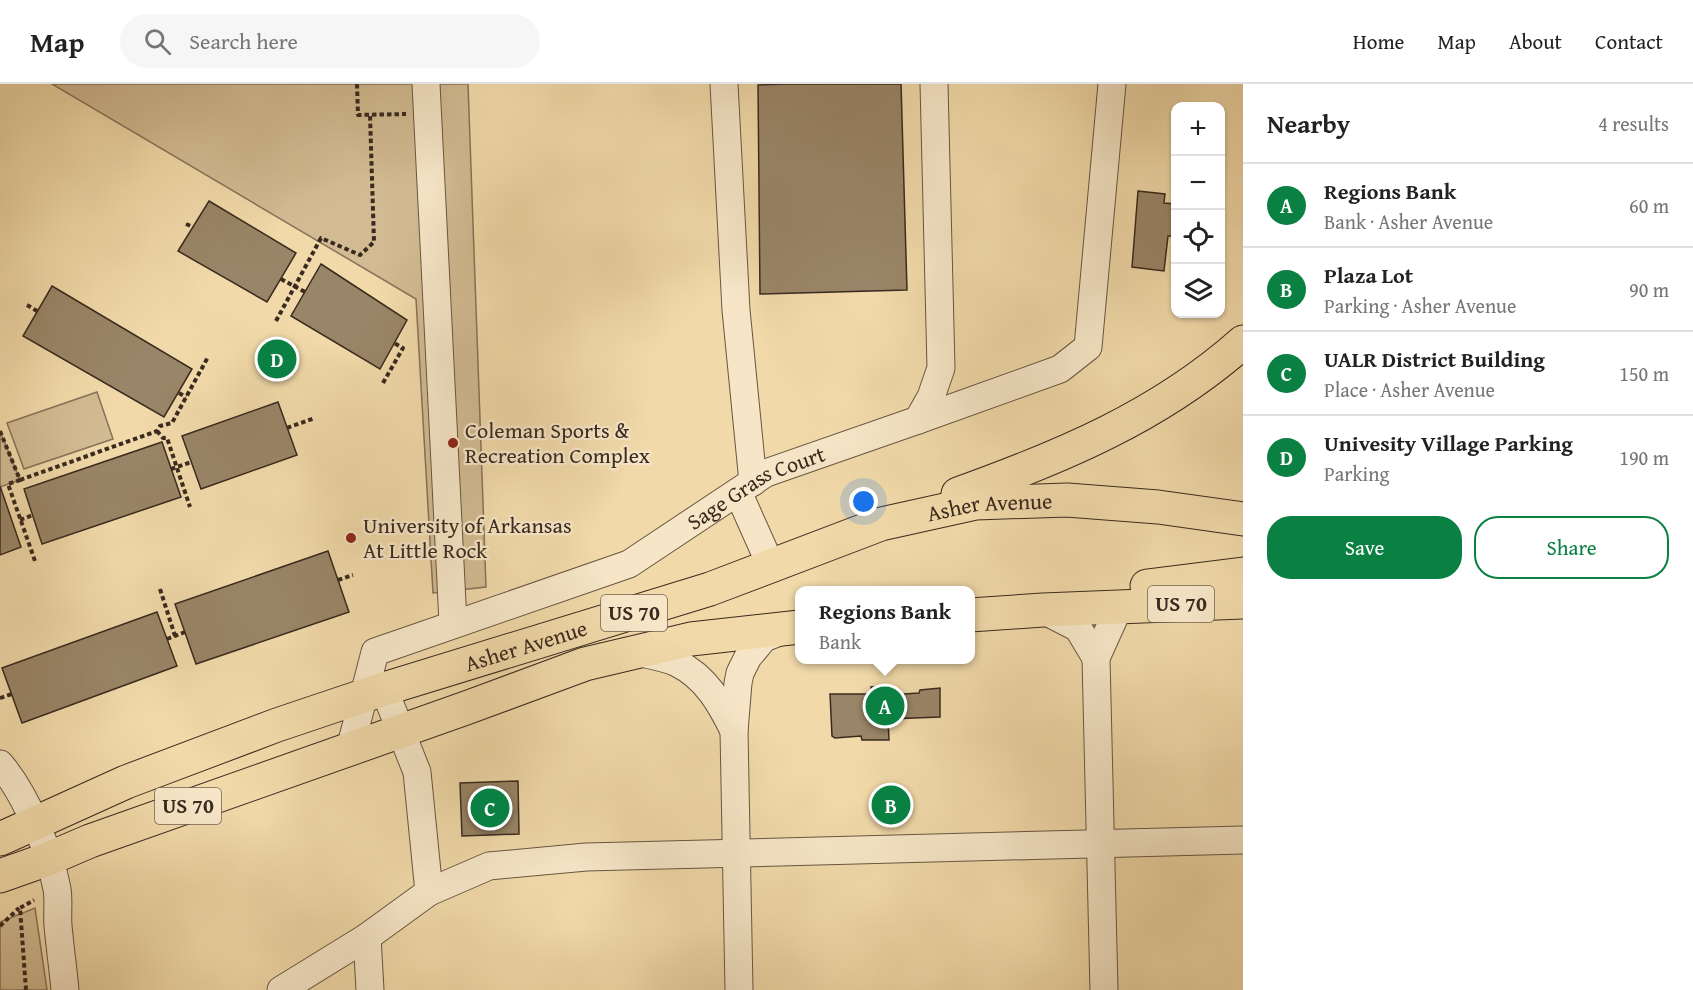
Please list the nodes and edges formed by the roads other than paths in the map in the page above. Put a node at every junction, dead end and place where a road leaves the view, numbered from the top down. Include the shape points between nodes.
1 (426, 84) edge
2 (724, 84) edge
3 (934, 84) edge
4 (1112, 84) edge
5 (1243, 342) edge
6 (918, 420) junction
7 (745, 487) junction
8 (1243, 519) edge
9 (880, 524) junction
10 (771, 566) junction
11 (1243, 574) edge
12 (1243, 602) edge
13 (1119, 607) junction
14 (1043, 610) junction
15 (975, 615) edge
16 (453, 623) junction
17 (795, 627) edge
18 (633, 651) junction
19 (1096, 658) junction
20 (373, 693) junction
21 (400, 731) junction
22 (734, 731) junction
23 (350, 749) junction
24 (0, 764) edge
25 (34, 823) junction
26 (0, 839) edge
27 (1243, 840) edge
28 (1099, 844) junction
29 (735, 854) junction
30 (48, 859) junction
31 (0, 876) edge
32 (429, 892) junction
33 (367, 937) junction
34 (66, 990) edge
35 (281, 990) edge
36 (370, 990) edge
37 (739, 990) edge
38 (1104, 990) edge

1 - 16 street
2 - 7 street
3 - 6 street via 940,368 931,397
4 - 6 street, Sage Grass Court via 1088,347 1060,369
5 - 9 main road via 1184,389 1128,423 1032,467
6 - 7 street, Sage Grass Court via 766,473
7 - 10 street
7 - 16 street, Sage Grass Court via 628,564
8 - 9 main road, Asher Avenue / US 70 via 1067,500 976,503
9 - 10 main road, Asher Avenue / US 70
10 - 20 main road, Asher Avenue / US 70 via 710,589
11 - 14 main road via 1118,590
12 - 13 main road, US 70
13 - 14 main road, US 70
13 - 19 street
14 - 15 main road, US 70
14 - 19 street via 1078,628
16 - 20 street, Sage Grass Court via 375,652
17 - 18 main road, Asher Avenue / US 70 via 691,639
17 - 22 street via 764,638 748,657 738,683
18 - 21 main road, Asher Avenue / US 70 via 585,664
18 - 22 street via 676,663 692,672 717,698
19 - 28 street
20 - 21 street
20 - 23 street, Sage Grass Court
20 - 25 main road, Asher Avenue / US 70 via 126,782
21 - 23 main road, Asher Avenue / US 70
21 - 32 street via 417,772
22 - 29 street
23 - 30 main road, Asher Avenue / US 70
24 - 25 street
25 - 26 main road, Asher Avenue / US 70
25 - 30 street
27 - 28 street
28 - 29 street
28 - 38 street
29 - 32 street via 586,857 489,866
29 - 37 street
30 - 31 main road, Asher Avenue / US 70
30 - 34 street via 57,890
32 - 33 street
33 - 35 street
33 - 36 street

